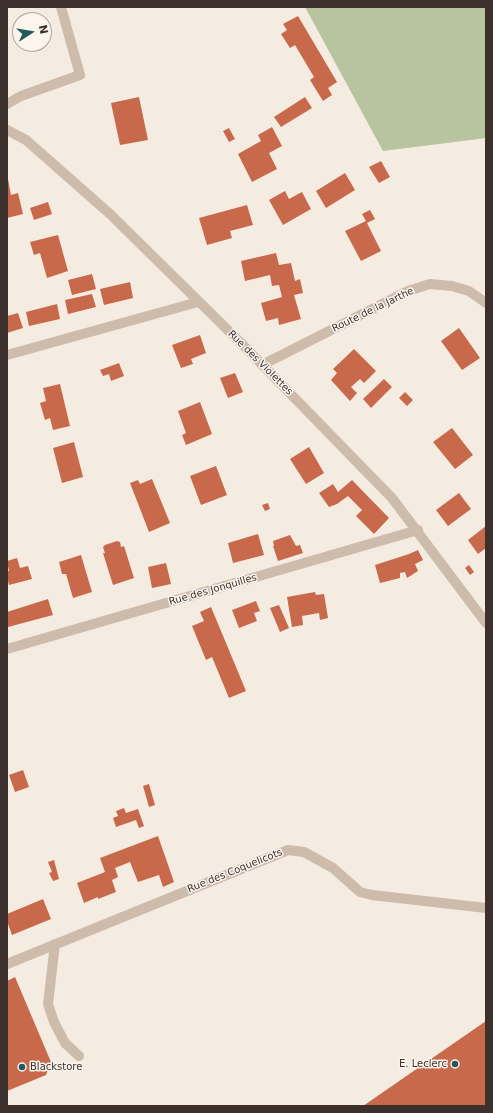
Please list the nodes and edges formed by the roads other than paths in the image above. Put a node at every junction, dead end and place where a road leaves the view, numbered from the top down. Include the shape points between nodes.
1 (61, 7) edge
2 (7, 104) edge
3 (7, 130) edge
4 (198, 302) junction
5 (486, 303) edge
6 (7, 355) edge
7 (262, 365) junction
8 (418, 530) junction
9 (486, 622) edge
10 (7, 649) edge
11 (486, 908) edge
12 (55, 944) junction
13 (7, 964) edge
14 (79, 1056) dead end

1 - 2 street via 80,75 21,96
3 - 4 street, Rue des Violettes via 26,140 110,214
4 - 6 street
4 - 7 street, Rue des Violettes
5 - 7 street, Route de la Jarthe via 469,291 430,284 408,291
7 - 8 street, Rue des Violettes via 392,498
8 - 9 street, Rue des Violettes
8 - 10 street, Rue des Jonquilles
11 - 12 street, Rue des Coquelicots via 360,892 333,868 304,852 288,850
12 - 13 street, Rue des Coquelicots
12 - 14 street via 48,1004 65,1043

